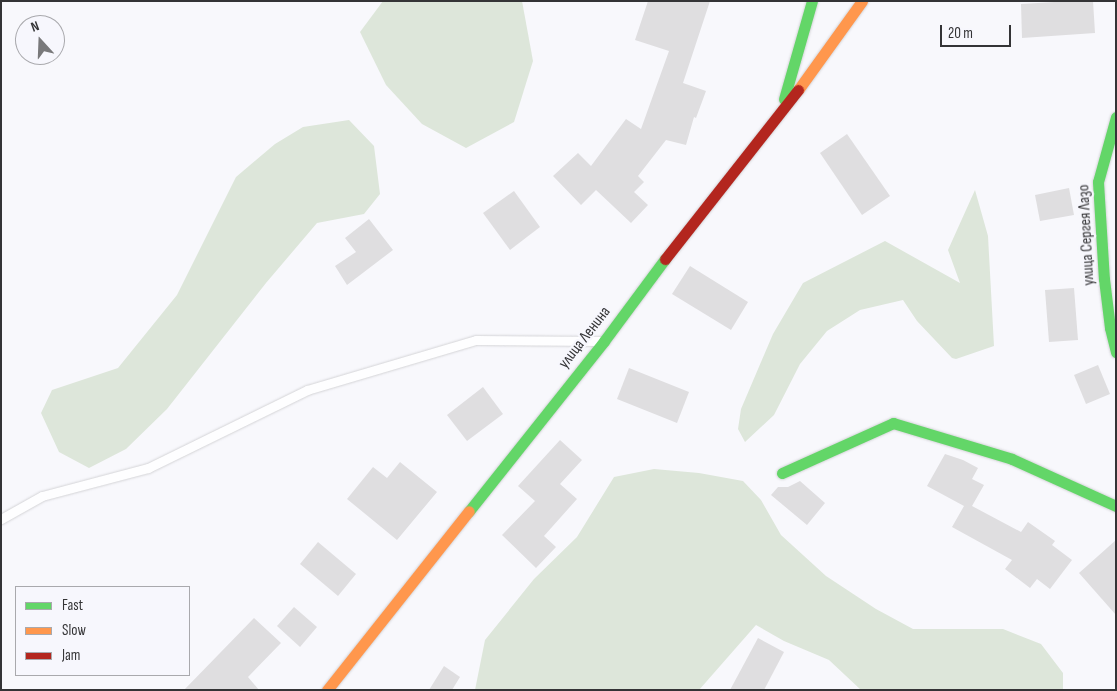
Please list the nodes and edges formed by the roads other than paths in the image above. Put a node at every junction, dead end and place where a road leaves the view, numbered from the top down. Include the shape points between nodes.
1 (812, 1) edge
2 (862, 1) edge
3 (779, 116) junction
4 (1116, 117) edge
5 (604, 341) junction
6 (1116, 352) edge
7 (782, 473) dead end
8 (1116, 506) edge
9 (1, 519) edge
10 (327, 690) edge

1 - 3 main road
2 - 3 main road, улица Ленина
3 - 5 main road, улица Ленина via 687,229
4 - 6 main road, улица Сергея Лазо via 1098,182 1104,279
5 - 9 lane via 476,340 307,390 148,468 42,496
5 - 10 main road, улица Ленина
7 - 8 main road via 893,423 1012,459

